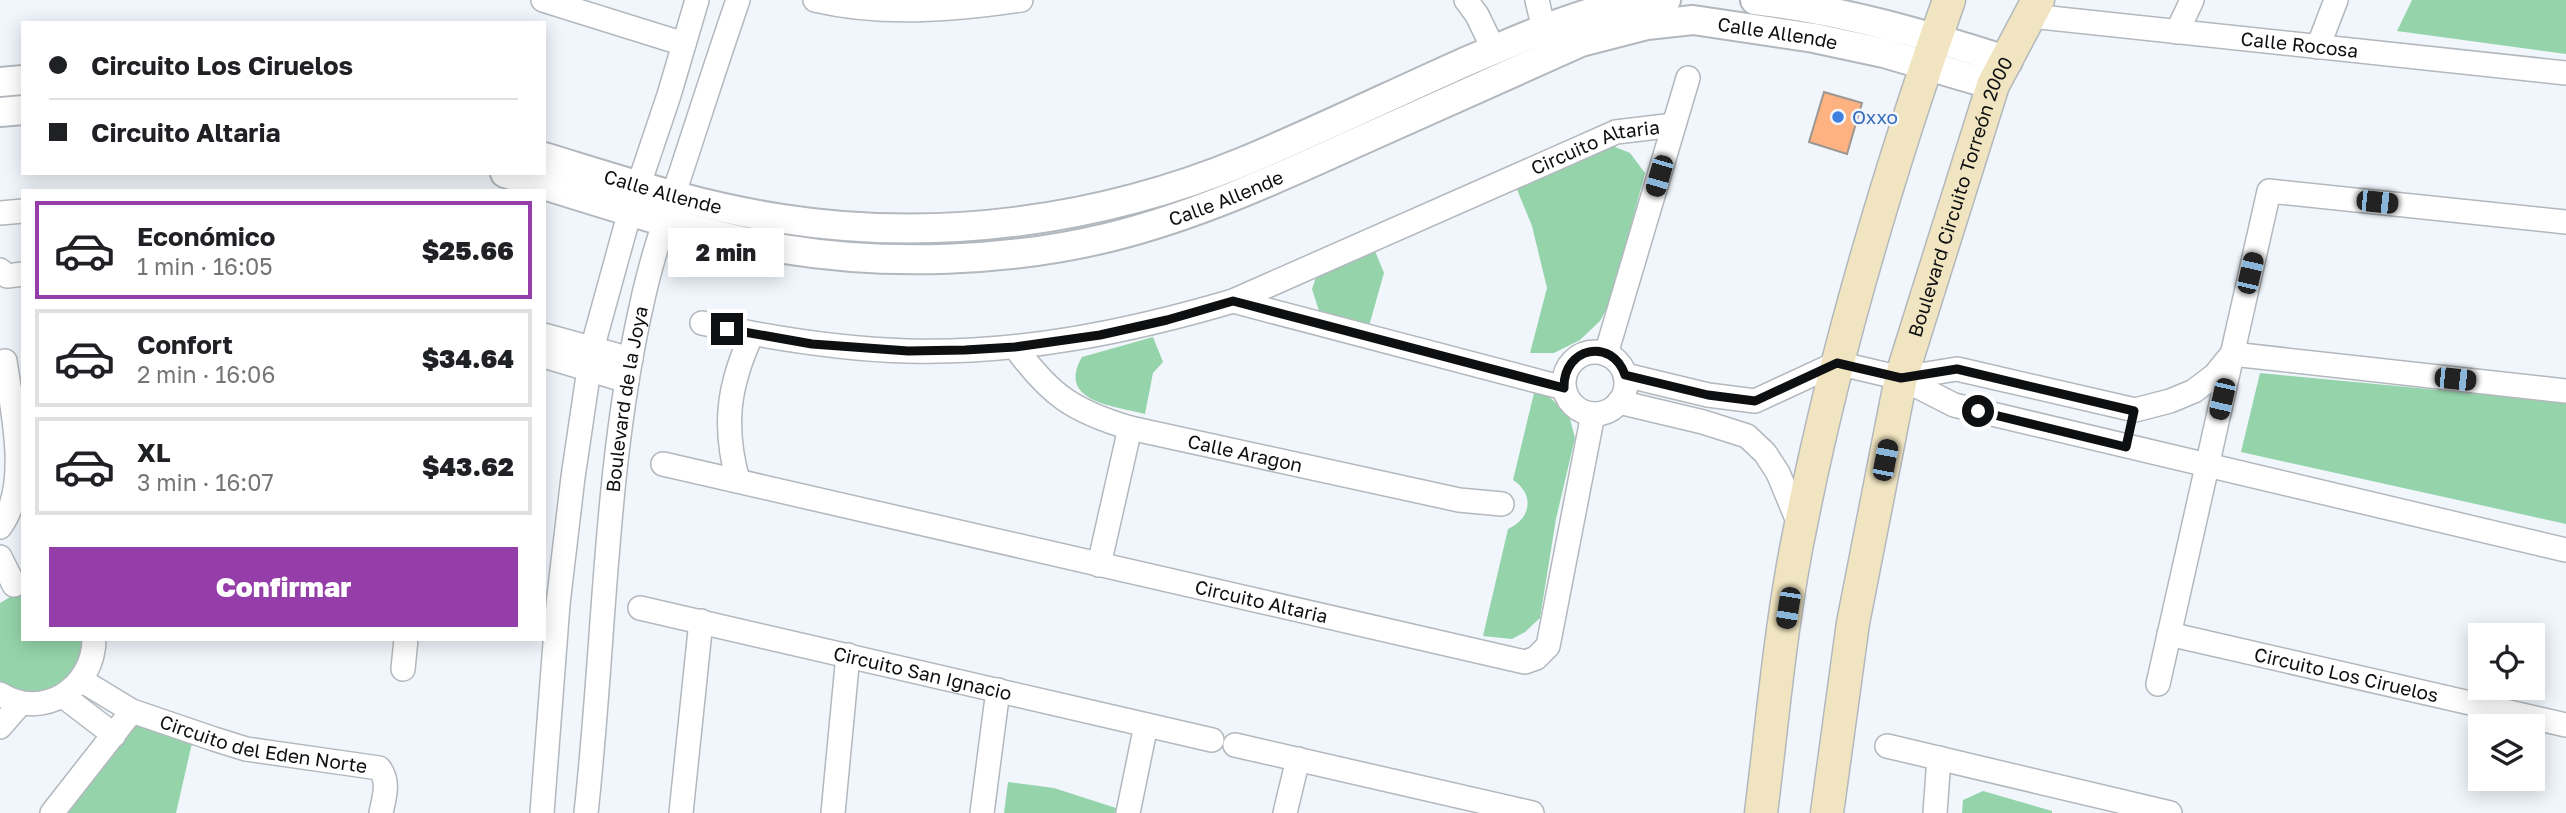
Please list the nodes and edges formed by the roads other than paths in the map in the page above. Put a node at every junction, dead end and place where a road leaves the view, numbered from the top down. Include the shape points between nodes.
1 (543, 0) edge
2 (697, 0) edge
3 (738, 0) edge
4 (815, 0) edge
5 (1021, 0) edge
6 (1466, 0) edge
7 (1537, 0) edge
8 (1666, 0) edge
9 (1755, 0) edge
10 (1949, 0) edge
11 (2192, 0) edge
12 (2336, 0) edge
13 (2034, 8) edge
14 (1544, 30) junction
15 (2178, 32) junction
16 (684, 44) junction
17 (2318, 47) junction
18 (1494, 50) junction
19 (1931, 51) junction
20 (2000, 73) junction
21 (2566, 73) edge
22 (1688, 78) dead end
23 (21, 80) edge
24 (0, 82) edge
25 (21, 110) edge
26 (0, 112) edge
27 (1674, 125) junction
28 (546, 158) edge
29 (515, 175) edge
30 (634, 198) junction
31 (668, 209) junction
32 (21, 211) edge
33 (0, 213) edge
34 (2566, 222) edge
35 (0, 270) edge
36 (21, 274) edge
37 (1233, 301) junction
38 (702, 323) dead end
39 (752, 334) junction
40 (546, 336) edge
41 (1015, 347) junction
42 (1606, 354) junction
43 (2232, 354) junction
44 (546, 356) edge
45 (591, 359) junction
46 (5, 361) dead end
47 (1837, 363) junction
48 (629, 370) junction
49 (1625, 375) junction
50 (1901, 378) junction
51 (1564, 388) junction
52 (1682, 389) junction
53 (2566, 391) edge
54 (1755, 401) junction
55 (1619, 402) junction
56 (2134, 411) junction
57 (1593, 414) junction
58 (1676, 415) junction
59 (7, 419) edge
60 (1130, 428) junction
61 (1748, 436) junction
62 (2126, 447) junction
63 (663, 464) dead end
64 (2207, 466) junction
65 (738, 481) junction
66 (1502, 504) dead end
67 (1800, 526) junction
68 (0, 527) edge
69 (2566, 550) edge
70 (0, 557) edge
71 (1099, 565) junction
72 (12, 586) edge
73 (640, 608) dead end
74 (701, 621) junction
75 (2169, 634) junction
76 (94, 641) edge
77 (407, 641) edge
78 (848, 656) junction
79 (403, 668) dead end
80 (81, 680) junction
81 (2158, 684) dead end
82 (998, 691) junction
83 (63, 696) junction
84 (11, 699) edge
85 (132, 711) junction
86 (1146, 725) junction
87 (2566, 725) edge
88 (0, 727) edge
89 (114, 735) junction
90 (1212, 740) dead end
91 (1235, 745) dead end
92 (1886, 746) dead end
93 (1939, 758) junction
94 (1298, 759) junction
95 (52, 813) edge
96 (382, 813) edge
97 (542, 813) edge
98 (586, 813) edge
99 (681, 813) edge
100 (833, 813) edge
101 (982, 813) edge
102 (1128, 813) edge
103 (1285, 813) edge
104 (1532, 813) edge
105 (1760, 813) edge
106 (1827, 813) edge
107 (1935, 813) edge
108 (2170, 813) edge

1 - 16 street
2 - 16 street, Boulevard de la Joya
3 - 31 street, Boulevard de la Joya
4 - 5 street via 884,10 967,8
6 - 18 street
7 - 14 street
8 - 14 street, Calle Allende via 1597,11
9 - 19 street, Calle Allende via 1804,5 1881,22
10 - 19 main road
11 - 15 street
12 - 17 street
13 - 15 street, Calle Rocosa
13 - 20 main road, Boulevard Circuito Torreón 2000
14 - 18 street, Calle Allende
15 - 17 street, Calle Rocosa
16 - 30 street, Boulevard de la Joya
17 - 21 street, Calle Rocosa
18 - 31 street, Calle Allende via 1185,183 1014,224 858,227
19 - 20 street
19 - 31 street, Calle Allende via 1693,20 1647,25 1581,43 1199,211 1109,237 1015,254 926,259 786,249 718,236
19 - 47 main road
20 - 50 main road, Boulevard Circuito Torreón 2000
22 - 27 street, Circuito Altaria
23 - 24 street
25 - 26 street
27 - 37 street, Circuito Altaria via 1616,132
27 - 42 street, Circuito Altaria
28 - 30 street, Calle Allende
29 - 30 street, Calle Allende
30 - 31 street, Calle Allende
30 - 45 street, Boulevard de la Joya
31 - 48 street, Boulevard de la Joya
32 - 33 street
34 - 43 street via 2269,191
35 - 36 street
37 - 41 street, Circuito Altaria via 1100,335
37 - 51 street
38 - 39 street, Circuito Altaria
39 - 41 street, Circuito Altaria via 908,351
39 - 65 street via 739,362 728,422
40 - 45 street
41 - 60 street, Calle Aragon via 1037,377 1073,406
42 - 49 street via 1618,362
42 - 51 street via 1595,351 1575,358 1568,366
43 - 53 street
43 - 56 street via 2194,391
43 - 64 street
44 - 45 street
45 - 48 street
45 - 97 street, Boulevard de la Joya via 558,604
46 - 59 street
47 - 50 street
47 - 54 street
47 - 67 main road
48 - 98 street, Boulevard de la Joya via 601,610
49 - 52 street
49 - 55 street
50 - 56 street via 1957,369
50 - 62 street via 1954,405
50 - 106 main road, Boulevard Circuito Torreón 2000 via 1853,623
51 - 57 street via 1574,406
52 - 54 street
52 - 58 street
54 - 61 street
55 - 57 street
55 - 58 street
56 - 62 street
57 - 71 street, Circuito Altaria via 1548,646 1536,659 1525,662
58 - 61 street
59 - 68 street via 16,478 10,508
60 - 66 street, Calle Aragon via 1459,500
60 - 71 street
61 - 67 street via 1777,473
62 - 64 street
63 - 65 street, Circuito Altaria
64 - 69 street
64 - 75 street
65 - 71 street, Circuito Altaria
67 - 105 main road
70 - 72 street
73 - 74 street, Circuito San Ignacio
74 - 78 street, Circuito San Ignacio
74 - 99 street
75 - 81 street
75 - 87 street, Circuito Los Ciruelos
76 - 80 street via 93,655
77 - 79 street
78 - 82 street, Circuito San Ignacio
78 - 100 street
80 - 83 street
80 - 85 street
82 - 86 street, Circuito San Ignacio
82 - 101 street
83 - 84 street via 43,703
83 - 89 street
84 - 88 street
85 - 89 street
85 - 96 street, Circuito del Eden Norte via 246,749 379,768 386,784
86 - 90 street, Circuito San Ignacio
86 - 102 street
89 - 95 street
91 - 94 street
92 - 93 street
93 - 107 street
93 - 108 street
94 - 103 street
94 - 104 street

